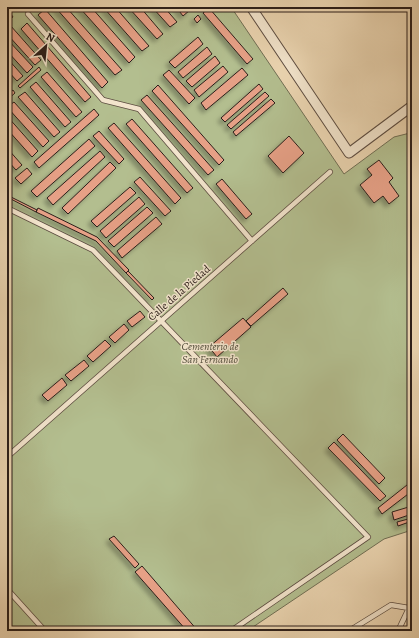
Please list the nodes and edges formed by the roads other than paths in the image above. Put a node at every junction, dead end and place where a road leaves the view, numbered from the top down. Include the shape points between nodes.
1 (251, 7) edge
2 (28, 14) dead end
3 (412, 106) edge
4 (330, 172) dead end
5 (7, 208) edge
6 (252, 241) junction
7 (161, 321) junction
8 (7, 457) edge
9 (7, 589) edge
10 (45, 631) edge
11 (232, 631) edge
12 (349, 631) edge
13 (398, 631) edge

1 - 3 street via 349,153
2 - 6 lane via 103,100 139,109
4 - 6 lane, Calle de la Piedad
5 - 7 lane via 93,250
6 - 7 lane, Calle de la Piedad
7 - 8 lane, Calle de la Piedad
7 - 11 lane via 368,537
9 - 10 lane
12 - 13 lane via 391,605 409,608

